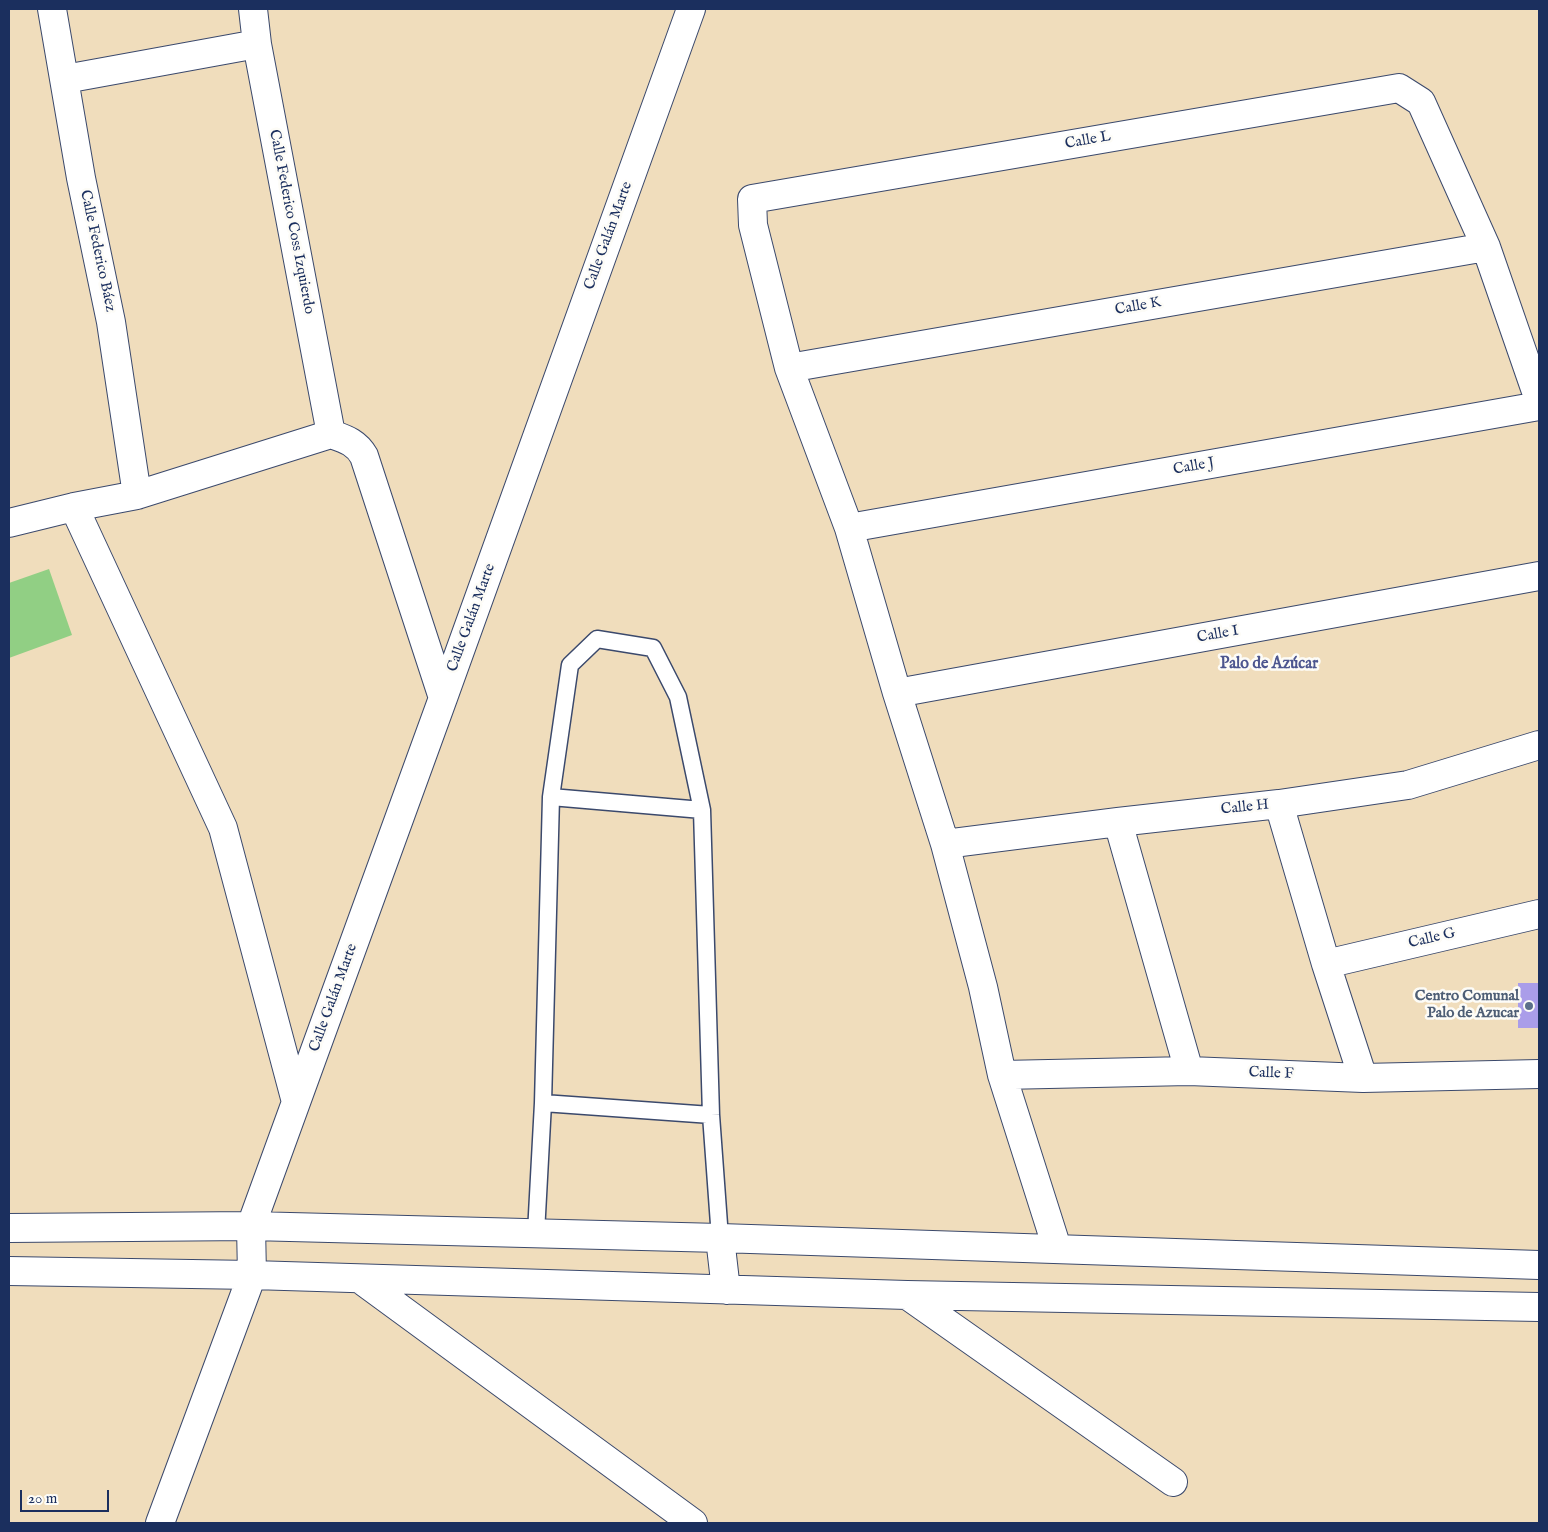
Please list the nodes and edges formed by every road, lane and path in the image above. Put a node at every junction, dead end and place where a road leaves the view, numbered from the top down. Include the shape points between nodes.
1 (52, 9) edge
2 (253, 9) edge
3 (691, 9) edge
4 (257, 44) junction
5 (65, 79) junction
6 (1486, 247) junction
7 (789, 368) junction
8 (1539, 400) edge
9 (1539, 406) edge
10 (331, 434) junction
11 (136, 495) junction
12 (74, 507) junction
13 (9, 523) edge
14 (849, 528) junction
15 (1539, 576) edge
16 (896, 693) junction
17 (443, 698) junction
18 (1539, 745) edge
19 (551, 797) junction
20 (1279, 804) junction
21 (702, 810) junction
22 (1118, 822) junction
23 (945, 844) junction
24 (1539, 914) edge
25 (1326, 964) junction
26 (1189, 1071) junction
27 (1539, 1074) edge
28 (1002, 1075) junction
29 (1362, 1078) junction
30 (296, 1102) junction
31 (543, 1103) junction
32 (711, 1115) junction
33 (251, 1226) junction
34 (9, 1228) edge
35 (536, 1233) junction
36 (720, 1238) junction
37 (1057, 1248) junction
38 (1539, 1265) edge
39 (9, 1271) edge
40 (252, 1275) junction
41 (360, 1278) junction
42 (726, 1290) junction
43 (907, 1296) junction
44 (1539, 1307) edge
45 (1173, 1482) dead end
46 (160, 1523) edge
47 (693, 1523) edge

1 - 5 street, Calle Federico Báez
2 - 4 street, Calle Federico Coss Izquierdo
3 - 17 street, Calle Galán Marte
4 - 5 street
4 - 10 street, Calle Federico Coss Izquierdo
5 - 11 street, Calle Federico Báez via 111,322
6 - 7 street, Calle K
6 - 7 street, Calle L via 1421,102 1399,88 752,198 753,225
6 - 8 street
7 - 14 street
9 - 14 street, Calle J
10 - 11 street
10 - 17 street via 359,447 364,456
11 - 12 street
12 - 13 street
12 - 30 street via 223,828
14 - 16 street
15 - 16 street, Calle I
16 - 23 street
17 - 30 street, Calle Galán Marte
18 - 20 street, Calle H via 1408,785
19 - 21 lane
19 - 21 lane via 570,664 598,639 654,648 678,697
19 - 31 lane
20 - 22 street, Calle H
20 - 25 street
21 - 32 lane
22 - 23 street, Calle H
22 - 26 street
23 - 28 street via 984,986
24 - 25 street, Calle G
25 - 29 street
26 - 28 street, Calle F
26 - 29 street, Calle F
27 - 29 street, Calle F
28 - 37 street
30 - 33 street, Calle Galán Marte
31 - 32 lane
31 - 35 lane
32 - 36 lane
33 - 34 street
33 - 35 street
33 - 40 street
35 - 36 street
36 - 37 street
36 - 42 street
37 - 38 street
39 - 40 street
40 - 41 street
40 - 46 street
41 - 42 street
41 - 47 street
42 - 43 street
43 - 44 street
43 - 45 street

